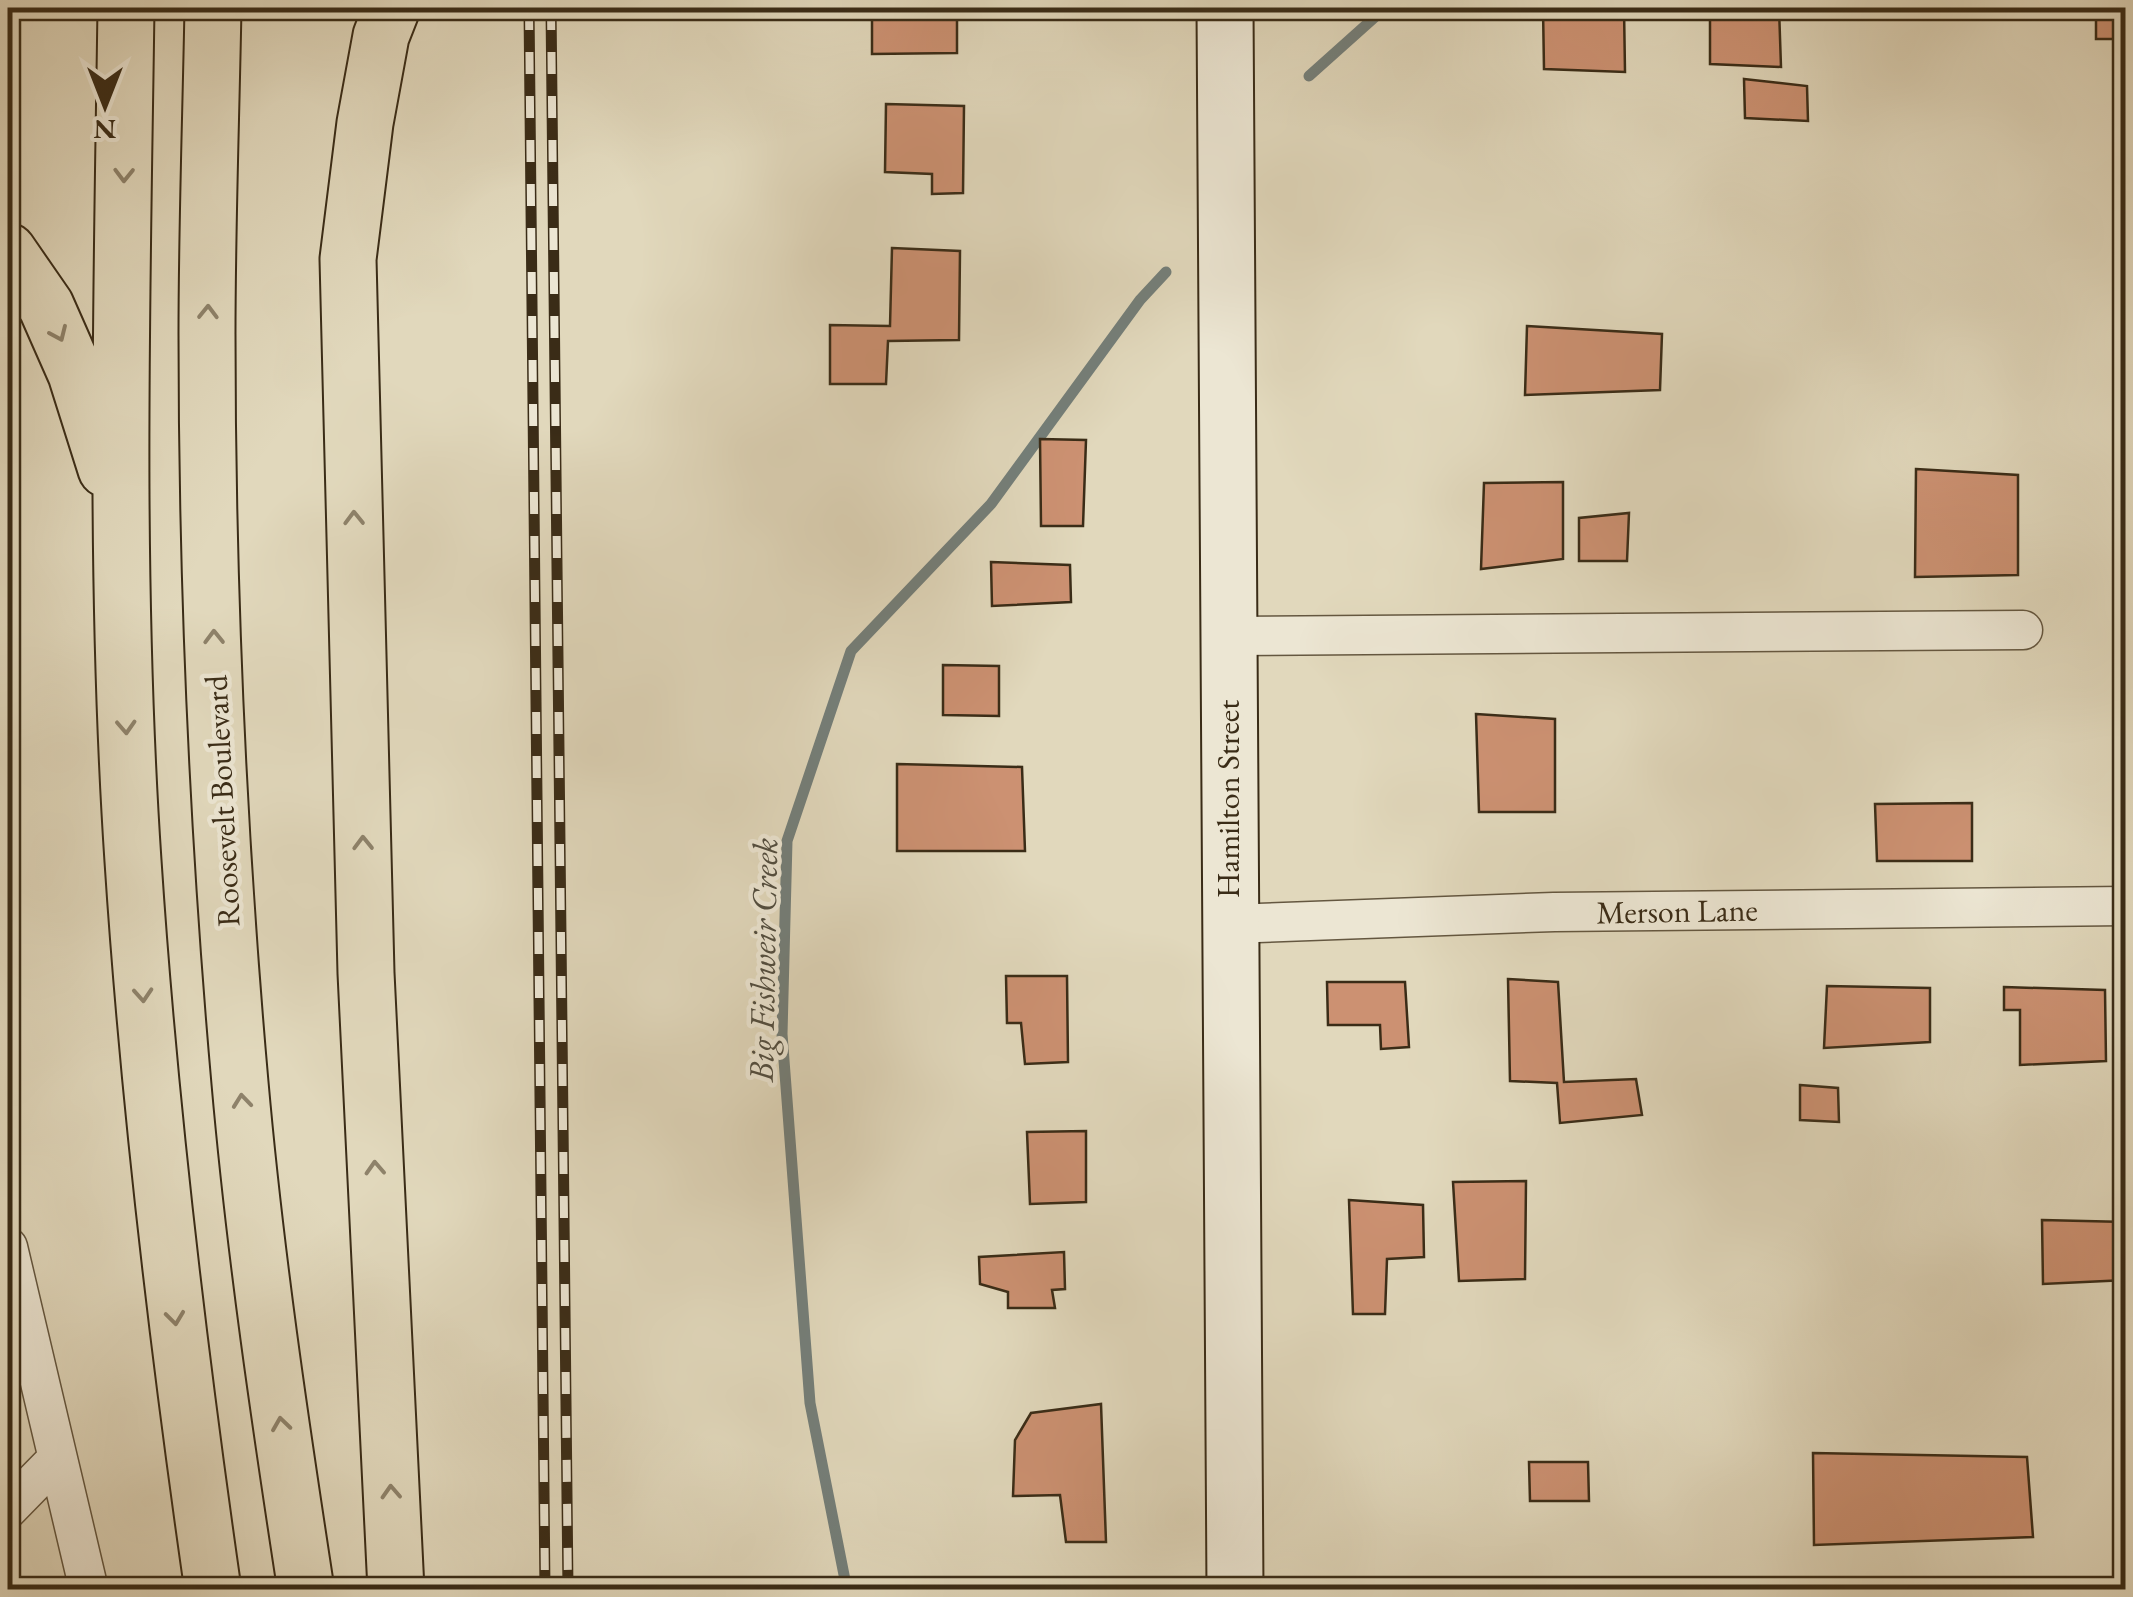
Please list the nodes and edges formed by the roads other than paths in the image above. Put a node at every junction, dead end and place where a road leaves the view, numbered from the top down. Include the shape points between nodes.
1 (126, 8) edge
2 (213, 8) edge
3 (392, 8) edge
4 (1225, 8) edge
5 (8, 252) edge
6 (122, 525) junction
7 (2023, 630) dead end
8 (1227, 636) junction
9 (2126, 906) edge
10 (1229, 924) junction
11 (8, 1248) edge
12 (56, 1460) junction
13 (8, 1509) edge
14 (89, 1590) edge
15 (214, 1590) edge
16 (306, 1590) edge
17 (396, 1590) edge
18 (1235, 1590) edge

1 -> 6 highway
16 -> 2 highway, Roosevelt Boulevard via 262,1293 223,852 207,336
17 -> 3 highway via 366,973 348,259 365,123
4 - 8 street, Hamilton Street
5 -> 6 highway via 46,306 76,374
6 -> 15 highway via 124,675 146,1031 181,1369
7 - 8 street
8 - 10 street, Hamilton Street
9 - 10 street, Merson Lane via 1554,912
10 - 18 street, Hamilton Street
11 - 12 street
12 - 13 street
12 - 14 street

